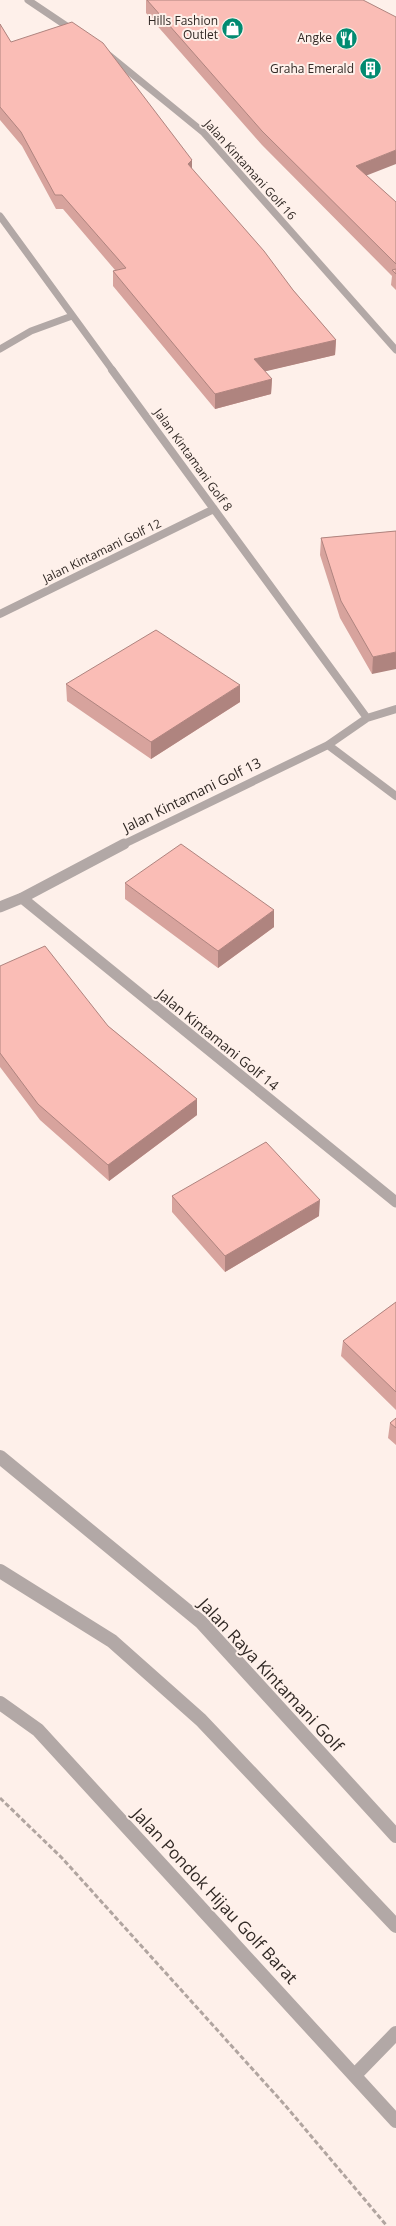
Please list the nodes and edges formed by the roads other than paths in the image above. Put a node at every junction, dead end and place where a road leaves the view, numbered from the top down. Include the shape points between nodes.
1 (28, 0) edge
2 (83, 38) edge
3 (96, 46) edge
4 (0, 216) edge
5 (72, 316) junction
6 (0, 349) edge
7 (396, 350) edge
8 (214, 510) junction
9 (0, 614) edge
10 (396, 709) edge
11 (367, 718) junction
12 (328, 745) junction
13 (396, 796) edge
14 (22, 898) junction
15 (0, 907) edge
16 (396, 1202) edge
17 (0, 1457) edge
18 (0, 1571) edge
19 (0, 1703) edge
20 (396, 1836) edge
21 (396, 1926) edge
22 (396, 2033) edge
23 (355, 2075) junction
24 (396, 2121) edge

1 - 2 street
3 - 7 street, Jalan Kintamani Golf 16 via 203,132
4 - 5 street, Jalan Kintamani Golf 8
5 - 6 street via 31,331
5 - 8 street, Jalan Kintamani Golf 8
8 - 9 street, Jalan Kintamani Golf 12
8 - 11 street, Jalan Kintamani Golf 8
10 - 11 street, Jalan Kintamani Golf 13
11 - 12 street, Jalan Kintamani Golf 13
12 - 13 street
12 - 14 street, Jalan Kintamani Golf 13 via 134,838
14 - 15 street, Jalan Kintamani Golf 13
14 - 16 street, Jalan Kintamani Golf 14
17 - 20 street, Jalan Raya Kintamani Golf via 201,1622
18 - 21 street via 112,1641 189,1710
19 - 23 street, Jalan Pondok Hijau Golf Barat via 38,1730
22 - 23 street
23 - 24 street, Jalan Pondok Hijau Golf Barat

